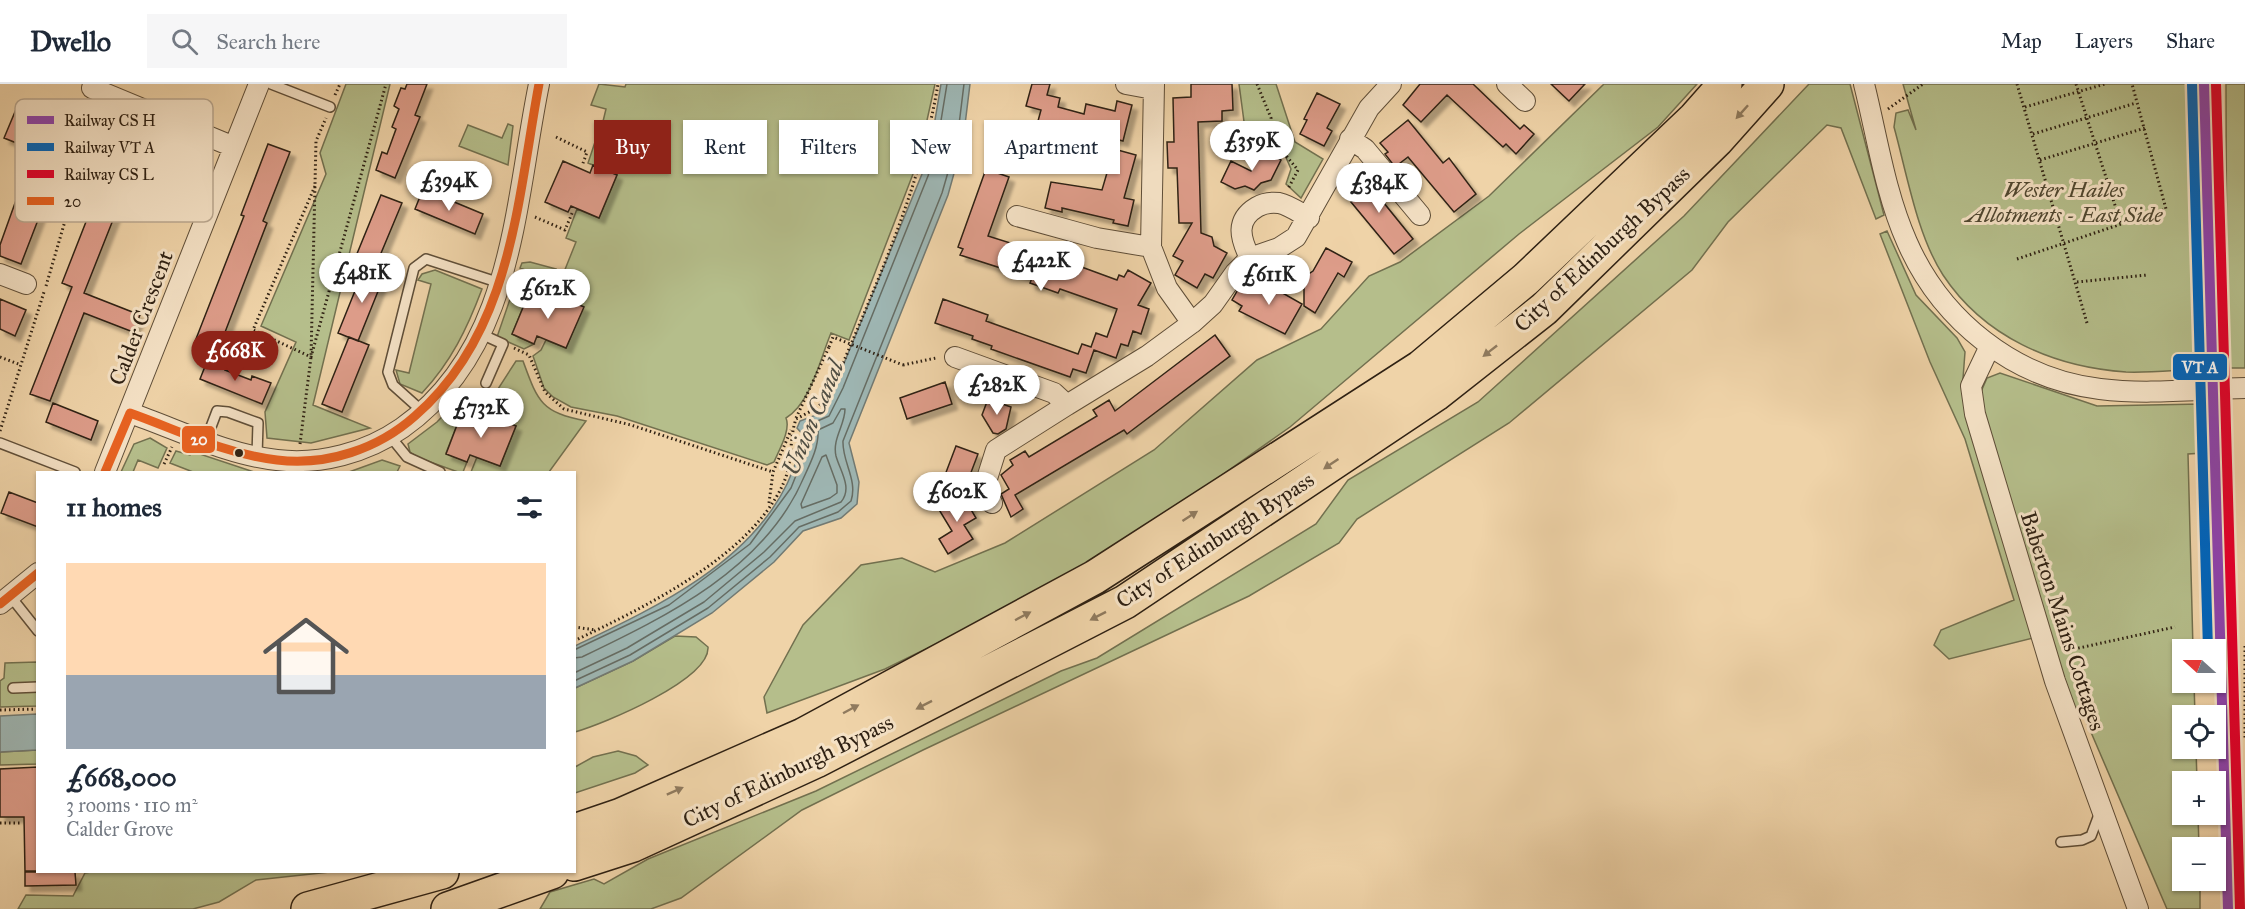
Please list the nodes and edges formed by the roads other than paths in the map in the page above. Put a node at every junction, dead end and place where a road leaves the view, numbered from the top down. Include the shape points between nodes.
1 (260, 84) edge
2 (272, 84) edge
3 (539, 84) edge
4 (1126, 84) edge
5 (1507, 84) edge
6 (1725, 84) edge
7 (1767, 84) edge
8 (1864, 84) edge
9 (1154, 86) edge
10 (1386, 86) edge
11 (93, 88) dead end
12 (118, 99) edge
13 (1525, 101) dead end
14 (330, 107) road end
15 (213, 138) edge
16 (1350, 139) junction
17 (234, 147) junction
18 (213, 201) edge
19 (1420, 215) dead end
20 (1017, 216) dead end
21 (1309, 218) junction
22 (205, 222) edge
23 (1151, 247) junction
24 (1250, 258) junction
25 (0, 274) edge
26 (502, 275) junction
27 (26, 284) dead end
28 (1192, 323) junction
29 (482, 334) junction
30 (1990, 346) junction
31 (955, 357) road end
32 (486, 383) dead end
33 (2245, 387) edge
34 (1067, 405) junction
35 (422, 411) junction
36 (130, 413) junction
37 (390, 436) junction
38 (206, 440) junction
39 (0, 443) edge
40 (257, 456) junction
41 (306, 464) edge
42 (72, 471) edge
43 (105, 471) edge
44 (438, 471) edge
45 (992, 503) dead end
46 (36, 575) edge
47 (6, 601) edge
48 (36, 629) edge
49 (36, 687) edge
50 (13, 688) dead end
51 (2101, 810) junction
52 (576, 830) edge
53 (2061, 842) dead end
54 (576, 863) edge
55 (438, 873) edge
56 (456, 873) edge
57 (549, 873) edge
58 (309, 909) edge
59 (348, 909) edge
60 (448, 909) edge
61 (2138, 909) edge

1 - 17 street, Calder Crescent
2 - 14 lane
3 - 26 street
4 - 9 street
5 - 13 street
52 -> 6 highway, City of Edinburgh Bypass via 621,815 802,735 1095,577 1421,368 1526,279 1695,118
7 -> 54 highway, City of Edinburgh Bypass via 1718,140 1544,309 1436,394 1125,602 816,761 633,845
8 - 30 street via 1898,218 1916,261 1956,316
9 - 23 street
10 - 16 street
11 - 12 street
15 - 17 street
16 - 19 street via 1365,149
16 - 21 street
17 - 18 street, Calder Crescent
20 - 23 street via 1097,238
21 - 24 street via 1296,237 1280,248
21 - 24 street via 1280,203 1264,202 1248,212 1240,223 1242,241
22 - 36 street, Calder Crescent
23 - 28 street via 1167,288
24 - 28 street via 1213,304
25 - 27 street
26 - 29 street
26 - 35 lane via 426,259 414,268 388,372 393,385
28 - 34 street
29 - 32 lane via 503,344
29 - 35 street via 459,373
30 - 33 street via 2053,378 2098,389
30 - 51 street, Baberton Mains Cottages via 1971,386 1975,414 2048,659
31 - 34 street via 1054,393
34 - 45 street via 996,450 984,488
35 - 37 street
36 - 38 street
36 - 43 street, Calder Crescent
37 - 41 street via 348,454
37 - 44 lane via 407,457
38 - 40 street
38 - 40 lane via 217,411 228,411 258,423
39 - 42 lane
40 - 41 street
46 - 47 street
47 - 48 lane
49 - 50 lane
51 - 53 lane via 2091,836
51 - 61 street, Baberton Mains Cottages
55 - 58 highway
56 - 59 highway
57 - 60 highway

